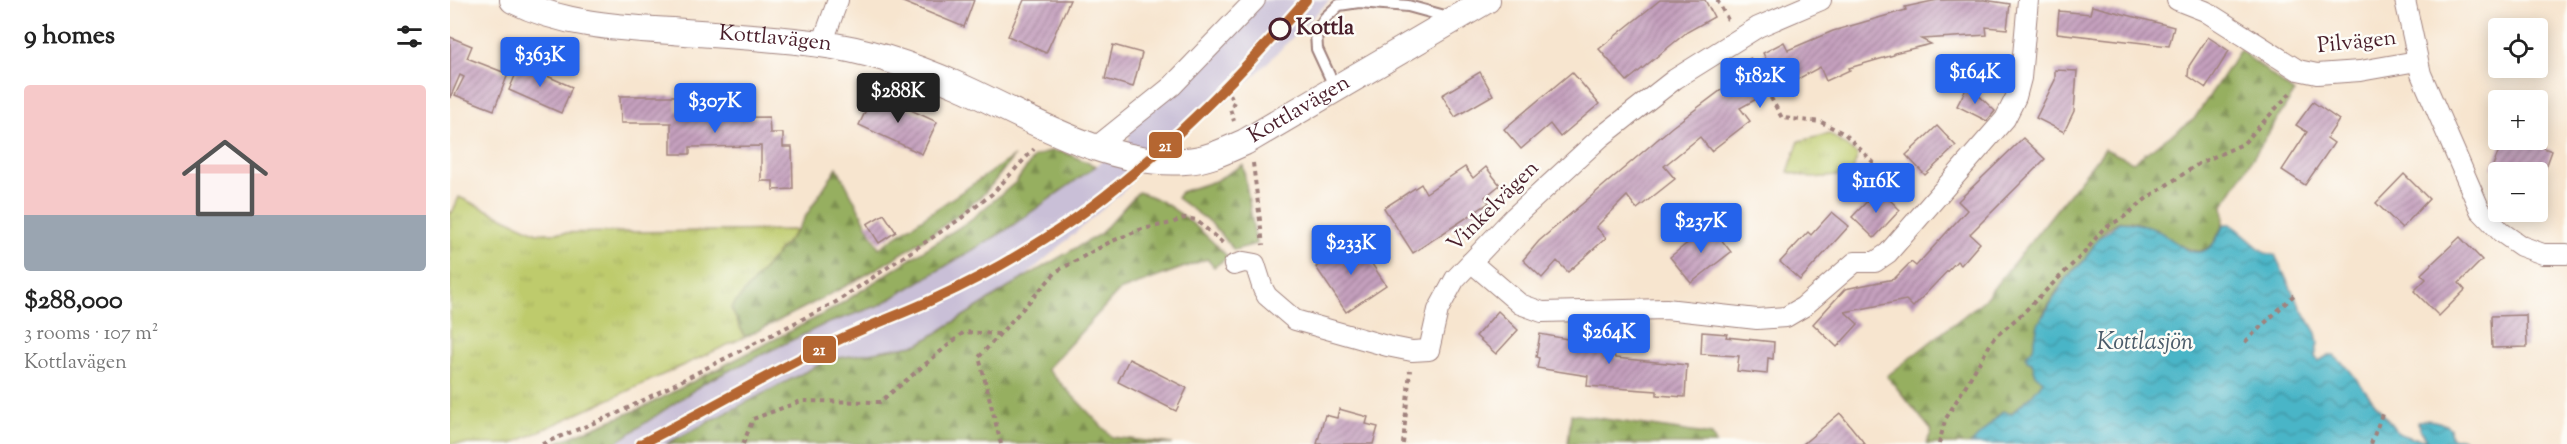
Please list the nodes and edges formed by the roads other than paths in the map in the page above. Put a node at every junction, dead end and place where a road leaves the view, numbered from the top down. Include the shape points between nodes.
1 (513, 0) edge
2 (838, 0) edge
3 (1255, 0) edge
4 (1487, 0) edge
5 (1821, 0) edge
6 (2028, 0) edge
7 (2177, 0) edge
8 (2405, 0) edge
9 (1455, 19) junction
10 (822, 44) junction
11 (2417, 61) junction
12 (1336, 90) junction
13 (1096, 147) junction
14 (2567, 254) edge
15 (1471, 262) junction
16 (1245, 265) road end

1 - 10 street, Kottlavägen via 570,22
2 - 10 street
3 - 13 street via 1172,86
4 - 9 street, Kottlavägen
5 - 15 street, Vinkelvägen via 1758,27 1675,79 1601,137
6 - 15 street via 2021,78 2005,119 1888,253 1875,262 1855,262 1786,317 1757,319 1666,309 1542,312 1520,304
7 - 11 street, Pilvägen via 2214,16 2298,70 2360,71
8 - 11 street, Pilvägen
9 - 12 street, Kottlavägen
9 - 12 lane via 1408,6 1359,2 1339,5 1316,33 1317,49
10 - 13 street, Kottlavägen via 865,52 916,69
11 - 14 street, Pilvägen via 2480,210 2521,246 2542,254
12 - 13 street, Kottlavägen via 1214,156 1187,161 1147,160
15 - 16 street, Vinkelvägen via 1442,301 1429,350 1412,351 1295,320 1267,296

